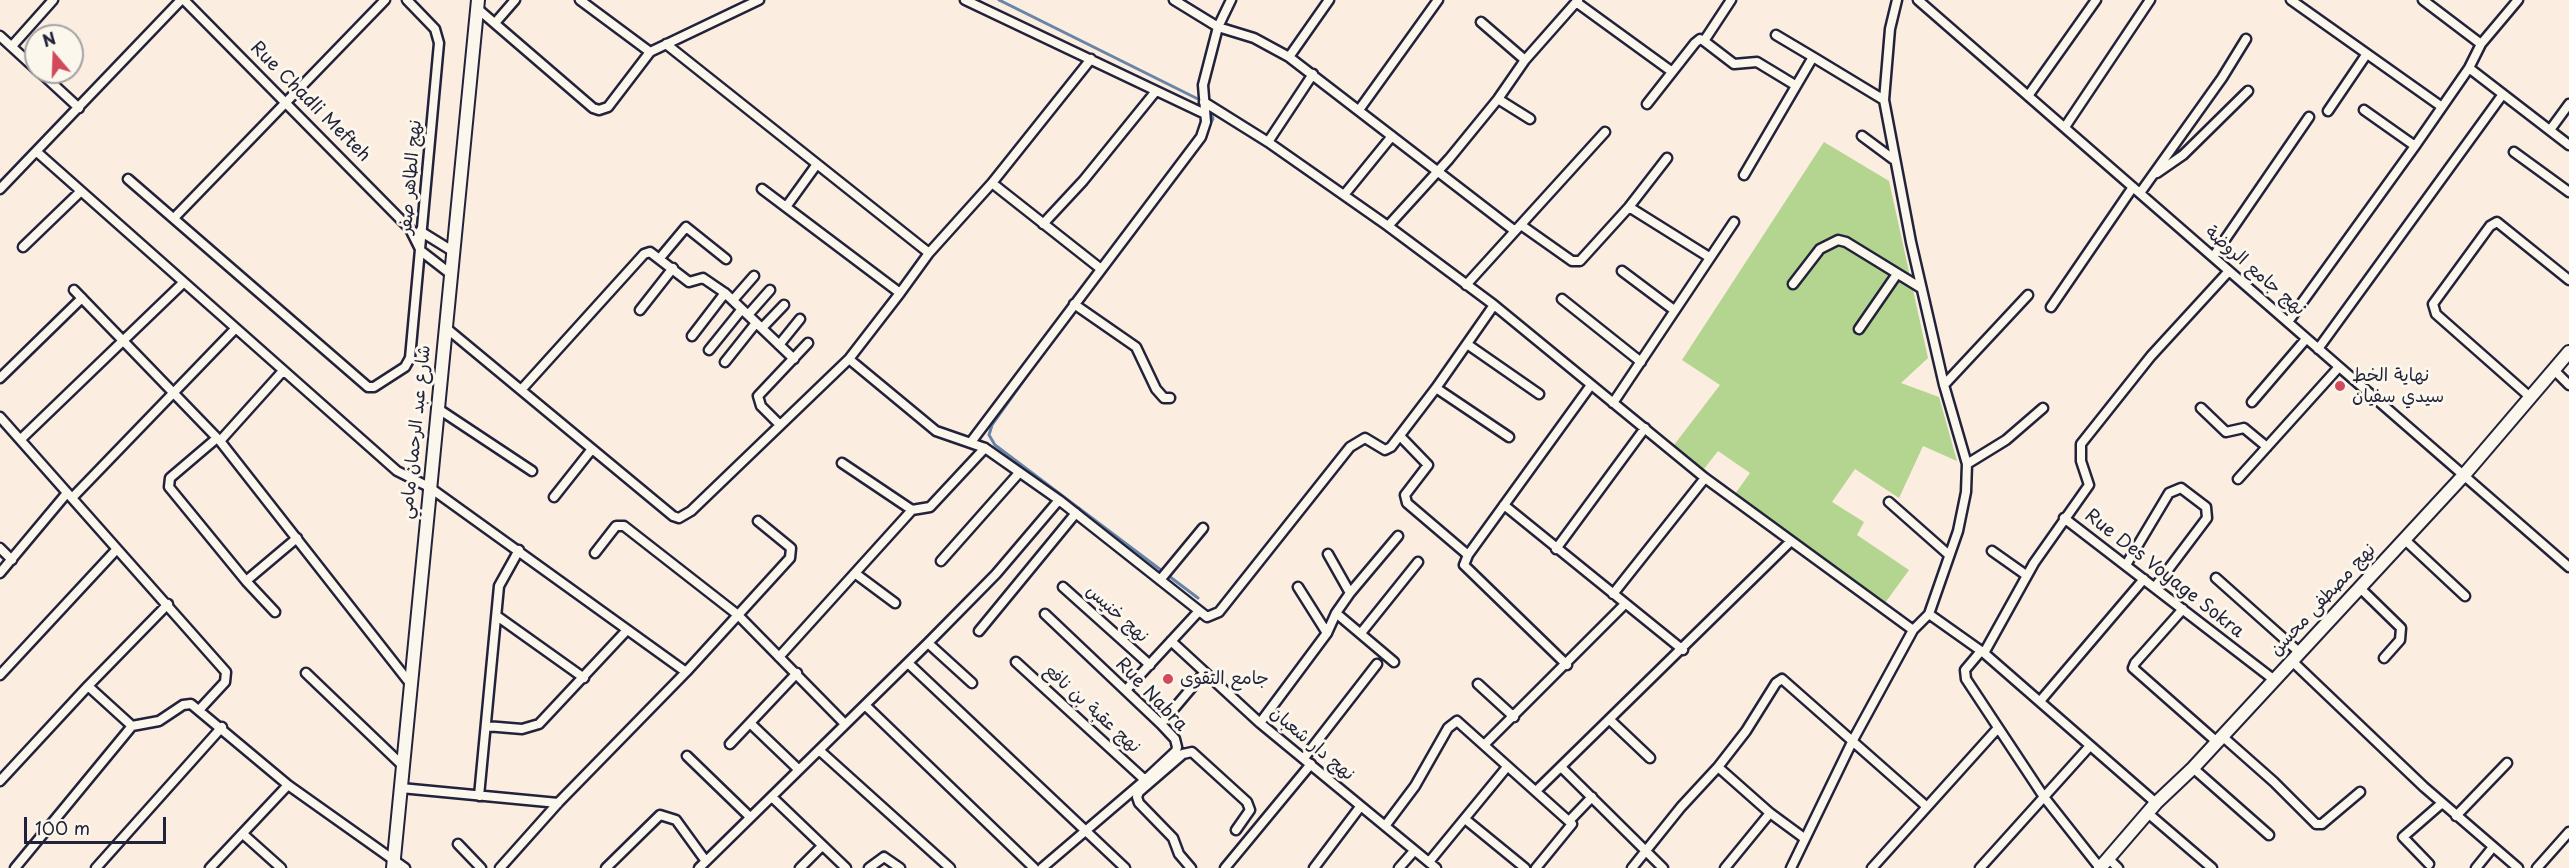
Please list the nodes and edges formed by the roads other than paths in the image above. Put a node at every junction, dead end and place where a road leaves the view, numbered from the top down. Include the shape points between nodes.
1 (53, 0) edge
2 (183, 0) edge
3 (385, 0) edge
4 (407, 0) edge
5 (515, 0) edge
6 (580, 0) edge
7 (759, 0) edge
8 (965, 0) edge
9 (1174, 0) edge
10 (1232, 0) edge
11 (1329, 0) edge
12 (1438, 0) edge
13 (1731, 0) edge
14 (1897, 0) edge
15 (1918, 0) edge
16 (2096, 0) edge
17 (2150, 0) edge
18 (2291, 0) edge
19 (2422, 0) edge
20 (2518, 0) edge
21 (1577, 1) edge
22 (2301, 3) edge
23 (478, 5) edge
24 (1481, 22) dead end
25 (495, 23) junction
26 (1218, 27) junction
27 (1776, 35) dead end
28 (0, 36) edge
29 (2246, 39) dead end
30 (1704, 41) junction
31 (666, 44) junction
32 (2481, 44) junction
33 (12, 46) junction
34 (650, 52) junction
35 (2366, 55) junction
36 (1289, 57) junction
37 (1813, 57) junction
38 (24, 58) edge
39 (1091, 59) junction
40 (1525, 60) junction
41 (2469, 68) junction
42 (1671, 71) junction
43 (1313, 74) junction
44 (53, 84) edge
45 (1795, 85) junction
46 (1156, 91) junction
47 (2248, 91) dead end
48 (2503, 94) junction
49 (2028, 96) junction
50 (1498, 99) junction
51 (1884, 100) junction
52 (286, 101) junction
53 (1204, 102) junction
54 (1647, 104) dead end
55 (2569, 104) edge
56 (2442, 107) junction
57 (79, 108) junction
58 (1359, 110) junction
59 (2364, 110) dead end
60 (2328, 111) dead end
61 (1205, 114) junction
62 (2309, 117) dead end
63 (1530, 119) dead end
64 (2065, 128) junction
65 (2550, 130) junction
66 (1605, 132) dead end
67 (1392, 136) junction
68 (1862, 136) dead end
69 (1268, 142) junction
70 (2569, 145) edge
71 (2415, 146) junction
72 (37, 152) junction
73 (2514, 152) dead end
74 (1667, 158) dead end
75 (1893, 159) junction
76 (817, 164) junction
77 (1437, 172) junction
78 (1744, 175) dead end
79 (2154, 175) junction
80 (128, 179) dead end
81 (992, 183) junction
82 (2133, 187) junction
83 (0, 189) edge
84 (762, 189) dead end
85 (80, 192) junction
86 (2569, 192) edge
87 (2140, 194) junction
88 (1344, 195) junction
89 (786, 207) junction
90 (1629, 207) junction
91 (174, 218) junction
92 (1734, 222) dead end
93 (1043, 224) junction
94 (1388, 226) junction
95 (1518, 228) junction
96 (410, 229) junction
97 (423, 231) junction
98 (23, 247) dead end
99 (420, 251) junction
100 (454, 252) junction
101 (929, 253) junction
102 (1709, 257) junction
103 (2213, 257) junction
104 (660, 258) junction
105 (726, 259) dead end
106 (673, 268) junction
107 (1101, 269) junction
108 (1623, 271) dead end
109 (2229, 271) junction
110 (1897, 274) junction
111 (452, 276) junction
112 (754, 276) dead end
113 (2569, 280) edge
114 (183, 283) junction
115 (1793, 284) dead end
116 (1466, 285) junction
117 (1921, 288) junction
118 (74, 290) dead end
119 (770, 290) dead end
120 (900, 292) junction
121 (725, 293) junction
122 (2028, 296) dead end
123 (82, 298) junction
124 (1562, 299) dead end
125 (733, 300) junction
126 (1074, 304) junction
127 (784, 305) dead end
128 (1494, 305) junction
129 (2051, 307) dead end
130 (640, 310) dead end
131 (1674, 310) junction
132 (745, 312) junction
133 (800, 319) dead end
134 (2288, 322) junction
135 (759, 326) junction
136 (445, 327) junction
137 (235, 329) junction
138 (1859, 329) dead end
139 (692, 336) dead end
140 (123, 339) junction
141 (2307, 339) junction
142 (808, 343) dead end
143 (779, 345) junction
144 (1467, 345) junction
145 (2318, 349) junction
146 (709, 350) dead end
147 (2569, 352) edge
148 (794, 358) junction
149 (849, 359) junction
150 (725, 362) dead end
151 (1641, 362) junction
152 (2339, 367) junction
153 (2554, 370) junction
154 (282, 372) junction
155 (0, 378) edge
156 (1591, 385) junction
157 (1944, 385) junction
158 (2569, 385) edge
159 (1436, 388) junction
160 (521, 390) junction
161 (174, 391) junction
162 (1539, 394) dead end
163 (2530, 397) junction
164 (1170, 398) dead end
165 (2252, 402) dead end
166 (1613, 403) junction
167 (437, 408) junction
168 (2043, 408) dead end
169 (2201, 408) dead end
170 (0, 417) edge
171 (779, 424) junction
172 (1645, 428) junction
173 (1400, 436) junction
174 (1509, 437) dead end
175 (21, 439) junction
176 (218, 439) junction
177 (971, 442) junction
178 (2267, 447) junction
179 (985, 448) junction
180 (592, 450) junction
181 (842, 463) dead end
182 (1967, 464) junction
183 (531, 471) dead end
184 (1019, 473) junction
185 (2463, 475) junction
186 (1705, 478) junction
187 (2238, 479) dead end
188 (429, 487) junction
189 (70, 495) junction
190 (554, 497) dead end
191 (1059, 500) junction
192 (1889, 502) dead end
193 (1504, 505) junction
194 (912, 510) junction
195 (1076, 513) junction
196 (2064, 518) junction
197 (758, 521) dead end
198 (1203, 528) dead end
199 (1398, 536) dead end
200 (297, 538) junction
201 (2404, 539) junction
202 (1791, 540) junction
203 (0, 548) edge
204 (117, 549) junction
205 (1556, 549) junction
206 (519, 550) junction
207 (1992, 551) dead end
208 (595, 553) dead end
209 (1328, 554) dead end
210 (1468, 555) junction
211 (1949, 555) junction
212 (12, 560) junction
213 (941, 561) dead end
214 (1418, 562) dead end
215 (2126, 565) junction
216 (2569, 566) edge
217 (0, 573) edge
218 (856, 574) junction
219 (2026, 575) junction
220 (2216, 578) dead end
221 (2144, 579) junction
222 (1160, 580) junction
223 (246, 581) junction
224 (1063, 587) dead end
225 (2155, 587) junction
226 (2360, 587) junction
227 (1298, 588) dead end
228 (1350, 593) junction
229 (1613, 594) junction
230 (2465, 596) dead end
231 (895, 603) dead end
232 (168, 604) junction
233 (1625, 604) junction
234 (2183, 609) junction
235 (1199, 611) junction
236 (275, 612) dead end
237 (1336, 613) junction
238 (1046, 614) dead end
239 (1929, 614) junction
240 (738, 615) junction
241 (497, 616) junction
242 (627, 630) junction
243 (1914, 630) junction
244 (979, 631) dead end
245 (1327, 633) junction
246 (1361, 633) junction
247 (1171, 641) junction
248 (928, 644) junction
249 (1683, 650) junction
250 (1983, 652) junction
251 (2295, 656) junction
252 (779, 657) junction
253 (2384, 658) dead end
254 (1016, 662) dead end
255 (1394, 662) dead end
256 (908, 663) junction
257 (1377, 664) dead end
258 (1150, 665) junction
259 (1567, 665) junction
260 (686, 672) junction
261 (306, 673) dead end
262 (796, 673) junction
263 (1204, 673) junction
264 (0, 675) edge
265 (584, 678) junction
266 (2272, 679) junction
267 (409, 682) junction
268 (972, 683) dead end
269 (1478, 684) dead end
270 (88, 686) junction
271 (1126, 690) junction
272 (2041, 700) junction
273 (866, 706) junction
274 (200, 709) junction
275 (1515, 717) junction
276 (1610, 720) junction
277 (750, 723) junction
278 (1260, 723) junction
279 (845, 724) junction
280 (1161, 724) junction
281 (132, 726) junction
282 (486, 726) junction
283 (222, 727) junction
284 (1998, 728) junction
285 (2219, 739) junction
286 (1853, 740) junction
287 (730, 744) dead end
288 (1484, 745) junction
289 (2089, 747) junction
290 (819, 750) junction
291 (687, 756) dead end
292 (1650, 758) dead end
293 (1307, 761) junction
294 (2507, 763) dead end
295 (401, 764) junction
296 (1508, 767) junction
297 (1561, 767) junction
298 (1718, 767) junction
299 (2193, 768) junction
300 (798, 769) junction
301 (1145, 780) junction
302 (0, 781) edge
303 (288, 785) junction
304 (401, 788) junction
305 (1536, 792) junction
306 (2360, 792) dead end
307 (479, 796) junction
308 (772, 797) junction
309 (1592, 797) junction
310 (2044, 797) junction
311 (558, 803) junction
312 (2156, 803) junction
313 (2442, 803) junction
314 (1926, 806) junction
315 (1360, 807) junction
316 (1770, 813) junction
317 (2149, 814) junction
318 (2456, 816) junction
319 (750, 817) junction
320 (1465, 819) junction
321 (1570, 820) junction
322 (1385, 826) junction
323 (1236, 830) dead end
324 (1086, 831) junction
325 (2569, 832) edge
326 (243, 834) junction
327 (2269, 836) dead end
328 (1804, 838) junction
329 (458, 844) dead end
330 (822, 846) junction
331 (2493, 847) junction
332 (1414, 850) junction
333 (1644, 852) junction
334 (705, 860) junction
335 (393, 863) edge
336 (2104, 863) edge
337 (2429, 864) dead end
338 (1432, 865) edge
339 (1120, 866) edge
340 (1793, 867) edge
341 (15, 868) edge
342 (96, 868) edge
343 (210, 868) edge
344 (281, 868) edge
345 (405, 868) edge
346 (481, 868) edge
347 (500, 868) edge
348 (606, 868) edge
349 (699, 868) edge
350 (800, 868) edge
351 (846, 868) edge
352 (869, 868) edge
353 (900, 868) edge
354 (950, 868) edge
355 (1034, 868) edge
356 (1042, 868) edge
357 (1191, 868) edge
358 (1225, 868) edge
359 (1314, 868) edge
360 (1399, 868) edge
361 (1525, 868) edge
362 (1536, 868) edge
363 (1632, 868) edge
364 (1663, 868) edge
365 (1725, 868) edge
366 (1872, 868) edge
367 (1980, 868) edge
368 (2118, 868) edge
369 (2212, 868) edge
370 (2476, 868) edge
371 (2518, 868) edge
372 (2537, 868) edge

1 - 33 street
2 - 52 street, Rue Chadli Mefteh
2 - 57 street
3 - 52 street
4 - 97 street, نهج الطاهر صفر via 435,29 440,43
5 - 25 street
6 - 34 street
7 - 31 street
8 - 39 street
9 - 26 street
10 - 26 street
11 - 36 street
12 - 58 street
13 - 30 street
14 - 51 street via 1890,29
15 - 49 street, نهج جامع الروضة
16 - 49 street
17 - 64 street
18 - 22 street
19 - 32 street
20 - 32 street
21 - 40 street
21 - 42 street
22 - 35 street
23 - 25 street
23 - 100 street, شارع عبد الرحمان مامي
24 - 40 street
25 - 34 street via 599,110 608,107
26 - 36 street via 1254,38
26 - 53 street via 1203,85
27 - 37 street
28 - 33 street
29 - 79 street
30 - 42 street via 1697,41
30 - 45 street via 1734,64 1757,62
31 - 34 street
31 - 76 street
32 - 41 street
33 - 38 street
35 - 56 street
35 - 60 street
36 - 43 street
37 - 45 street
37 - 51 street
39 - 46 street
39 - 81 street
40 - 50 street
41 - 48 street
41 - 56 street
42 - 54 street
43 - 58 street
43 - 69 street
44 - 57 street
45 - 78 street
46 - 61 street
46 - 93 street
47 - 79 street via 2183,155
48 - 65 street
48 - 145 street
49 - 64 street, نهج جامع الروضة
50 - 63 street
50 - 77 street
51 - 75 street
52 - 91 street
52 - 96 street, Rue Chadli Mefteh
53 - 61 street
53 - 69 street
55 - 65 street
56 - 71 street
57 - 72 street
58 - 67 street
59 - 71 street
61 - 107 street via 1201,137
62 - 103 street
64 - 82 street, نهج جامع الروضة
65 - 70 street
66 - 95 street
67 - 77 street
67 - 88 street
68 - 75 street
69 - 88 street
71 - 134 street
72 - 83 street
72 - 85 street
73 - 86 street
74 - 90 street
75 - 117 street
76 - 89 street
76 - 101 street
77 - 94 street
77 - 95 street
79 - 87 street
80 - 91 street
81 - 93 street
81 - 101 street
82 - 87 street, نهج جامع الروضة
82 - 129 street
84 - 89 street
85 - 98 street
85 - 114 street
87 - 103 street, نهج جامع الروضة
88 - 94 street
89 - 120 street
90 - 95 street via 1576,262
90 - 102 street
91 - 99 street, نهج الطاهر صفر via 368,387 405,367 410,358
92 - 102 street
93 - 107 street
94 - 116 street
95 - 116 street
96 - 97 street
96 - 99 street, Rue Chadli Mefteh
97 - 99 street, نهج الطاهر صفر
97 - 100 street
99 - 111 street
100 - 111 street, شارع عبد الرحمان مامي
101 - 120 street
102 - 131 street
103 - 109 street, نهج جامع الروضة
104 - 105 street via 686,227
104 - 106 street
104 - 160 street via 653,252 644,254
106 - 121 street via 689,282 703,278
106 - 130 street
107 - 126 street
108 - 131 street
109 - 134 street, نهج جامع الروضة
109 - 196 street via 2151,356 2081,444 2081,461 2089,485
110 - 115 street via 1838,240 1820,249
110 - 117 street
110 - 138 street
111 - 136 street, شارع عبد الرحمان مامي
112 - 125 street
113 - 163 street via 2497,222 2490,226 2433,304 2436,314
114 - 137 street
114 - 140 street
116 - 128 street
117 - 157 street
118 - 123 street
119 - 132 street
120 - 149 street
121 - 125 street
121 - 139 street
122 - 157 street
123 - 140 street
123 - 155 street
124 - 151 street
125 - 132 street
126 - 164 street via 1136,348 1156,389 1164,398
126 - 177 street
127 - 135 street
128 - 144 street
128 - 156 street
131 - 151 street
132 - 135 street
132 - 146 street
133 - 143 street
134 - 141 street, نهج جامع الروضة
135 - 143 street
135 - 150 street
136 - 160 street
136 - 167 street, شارع عبد الرحمان مامي
137 - 154 street
137 - 161 street
140 - 161 street
140 - 175 street
141 - 145 street, نهج جامع الروضة
141 - 165 street
142 - 148 street
143 - 148 street
144 - 159 street
144 - 162 street
145 - 152 street, نهج جامع الروضة
147 - 153 street, نهج مصطفى محسن
148 - 171 street via 758,396 761,406
149 - 171 street
149 - 177 street via 936,431
151 - 166 street
152 - 178 street
152 - 185 street, نهج جامع الروضة
153 - 158 street
153 - 163 street, نهج مصطفى محسن
154 - 176 street
154 - 188 street via 397,471
156 - 166 street
156 - 193 street
157 - 182 street
159 - 173 street
159 - 174 street
160 - 180 street
161 - 176 street
161 - 189 street
163 - 185 street, نهج مصطفى محسن
166 - 172 street
167 - 183 street
167 - 188 street, شارع عبد الرحمان مامي
168 - 182 street via 2006,440
169 - 178 street via 2226,432 2244,428
170 - 175 street
171 - 180 street via 691,511 679,518
172 - 186 street
172 - 205 street
173 - 210 street via 1428,465 1405,495 1407,503
173 - 235 street via 1385,450 1371,440 1359,439 1219,612 1207,617
175 - 189 street
176 - 200 street
176 - 223 street via 170,478 168,484
177 - 179 street
178 - 187 street
179 - 184 street
179 - 194 street via 930,507
180 - 190 street
181 - 194 street
182 - 211 street via 1963,512
184 - 191 street
184 - 213 street
185 - 201 street, نهج مصطفى محسن
185 - 216 street, نهج جامع الروضة
186 - 202 street
186 - 229 street
188 - 206 street
188 - 267 street, شارع عبد الرحمان مامي
189 - 204 street
189 - 212 street
191 - 195 street
191 - 248 street via 996,574
192 - 211 street
193 - 205 street
193 - 210 street
194 - 218 street
195 - 222 street
195 - 244 street
196 - 215 street, Rue Des Voyage Sokra
196 - 219 street
197 - 240 street via 792,551
198 - 222 street
199 - 228 street
200 - 223 street
200 - 267 street
201 - 226 street, نهج مصطفى محسن
201 - 230 street
202 - 243 street
202 - 249 street
203 - 212 street
204 - 232 street
204 - 264 street
205 - 229 street
206 - 241 street via 501,580
206 - 242 street
207 - 219 street
208 - 240 street via 616,526 624,526
209 - 228 street
210 - 259 street via 1465,567
211 - 239 street
212 - 217 street
214 - 246 street
215 - 221 street, Rue Des Voyage Sokra
215 - 225 street via 2169,494 2181,488 2206,507 2207,518
218 - 231 street
218 - 252 street
219 - 250 street
220 - 251 street
221 - 225 street, Rue Des Voyage Sokra
221 - 272 street
222 - 235 street
223 - 236 street
224 - 258 street, نهج خنيس
225 - 234 street, Rue Des Voyage Sokra
226 - 251 street, نهج مصطفى محسن
226 - 253 street via 2401,628 2400,640
227 - 245 street
228 - 237 street
229 - 233 street
232 - 270 street
232 - 274 street via 226,672 225,682
233 - 249 street
233 - 259 street
234 - 266 street, Rue Des Voyage Sokra
234 - 285 street via 2133,669
235 - 247 street
237 - 245 street
237 - 246 street
238 - 271 street, Rue Nabra
239 - 243 street
239 - 250 street
240 - 252 street
240 - 260 street
241 - 265 street
241 - 282 street
242 - 260 street
242 - 265 street
243 - 286 street
245 - 278 street
246 - 255 street
247 - 258 street
247 - 263 street, نهج دار شعبان
248 - 256 street
248 - 268 street
249 - 276 street
250 - 272 street
250 - 284 street via 1965,675
251 - 266 street, نهج مصطفى محسن
251 - 313 street
252 - 262 street
254 - 301 street, نهج عقبة بن نافع
256 - 273 street
256 - 324 street
257 - 293 street
258 - 271 street
259 - 275 street
260 - 311 street
261 - 295 street
262 - 277 street
262 - 279 street
263 - 278 street, نهج دار شعبان
263 - 280 street
265 - 282 street via 539,724 522,729
266 - 285 street, نهج مصطفى محسن
267 - 295 street, شارع عبد الرحمان مامي
269 - 275 street
270 - 281 street
270 - 302 street
271 - 280 street, Rue Nabra
272 - 289 street
273 - 279 street
273 - 355 street
274 - 281 street via 183,705 159,721
274 - 283 street
275 - 288 street
276 - 292 street
276 - 297 street
277 - 287 street
277 - 300 street
278 - 293 street, نهج دار شعبان
279 - 290 street
280 - 301 street, Rue Nabra via 1175,739 1176,751
281 - 341 street
282 - 307 street
283 - 303 street
283 - 342 street
284 - 310 street
284 - 314 street
285 - 299 street, نهج مصطفى محسن
285 - 306 street via 2274,782 2316,824 2322,824
286 - 298 street via 1782,679
286 - 314 street
286 - 328 street
288 - 296 street
288 - 322 street via 1459,722 1452,723 1415,786
289 - 310 street
289 - 312 street
290 - 300 street
290 - 354 street
291 - 319 street
293 - 315 street, نهج دار شعبان
293 - 358 street
294 - 318 street
295 - 304 street, شارع عبد الرحمان مامي
296 - 305 street
296 - 320 street
297 - 305 street
297 - 309 street
298 - 316 street
298 - 333 street
299 - 312 street, نهج مصطفى محسن
299 - 327 street
300 - 308 street
301 - 324 street, Rue Nabra
303 - 326 street
303 - 335 street
304 - 307 street
304 - 335 street, شارع عبد الرحمان مامي
305 - 321 street
307 - 311 street
308 - 319 street
308 - 330 street
309 - 321 street
309 - 333 street
310 - 336 street
310 - 367 street
311 - 347 street
312 - 317 street, نهج مصطفى محسن
313 - 318 street
313 - 337 street via 2403,837
314 - 366 street
315 - 322 street, نهج دار شعبان
315 - 359 street
316 - 328 street
316 - 365 street
317 - 336 street, نهج مصطفى محسن
317 - 369 street
318 - 331 street
319 - 334 street
320 - 338 street
320 - 361 street
321 - 362 street via 1571,828
322 - 332 street, نهج دار شعبان
323 - 357 street via 1250,810 1247,802 1191,752 1183,754 1137,797 1173,838 1179,854
324 - 339 street
324 - 356 street, Rue Nabra
325 - 372 street
326 - 343 street
326 - 344 street
328 - 340 street
329 - 346 street
330 - 350 street
330 - 351 street
331 - 370 street
331 - 371 street
332 - 338 street, نهج دار شعبان
332 - 360 street
333 - 363 street
333 - 364 street
334 - 348 street via 676,820 660,815
334 - 349 street
335 - 345 street
336 - 368 street
352 - 353 street via 884,857

